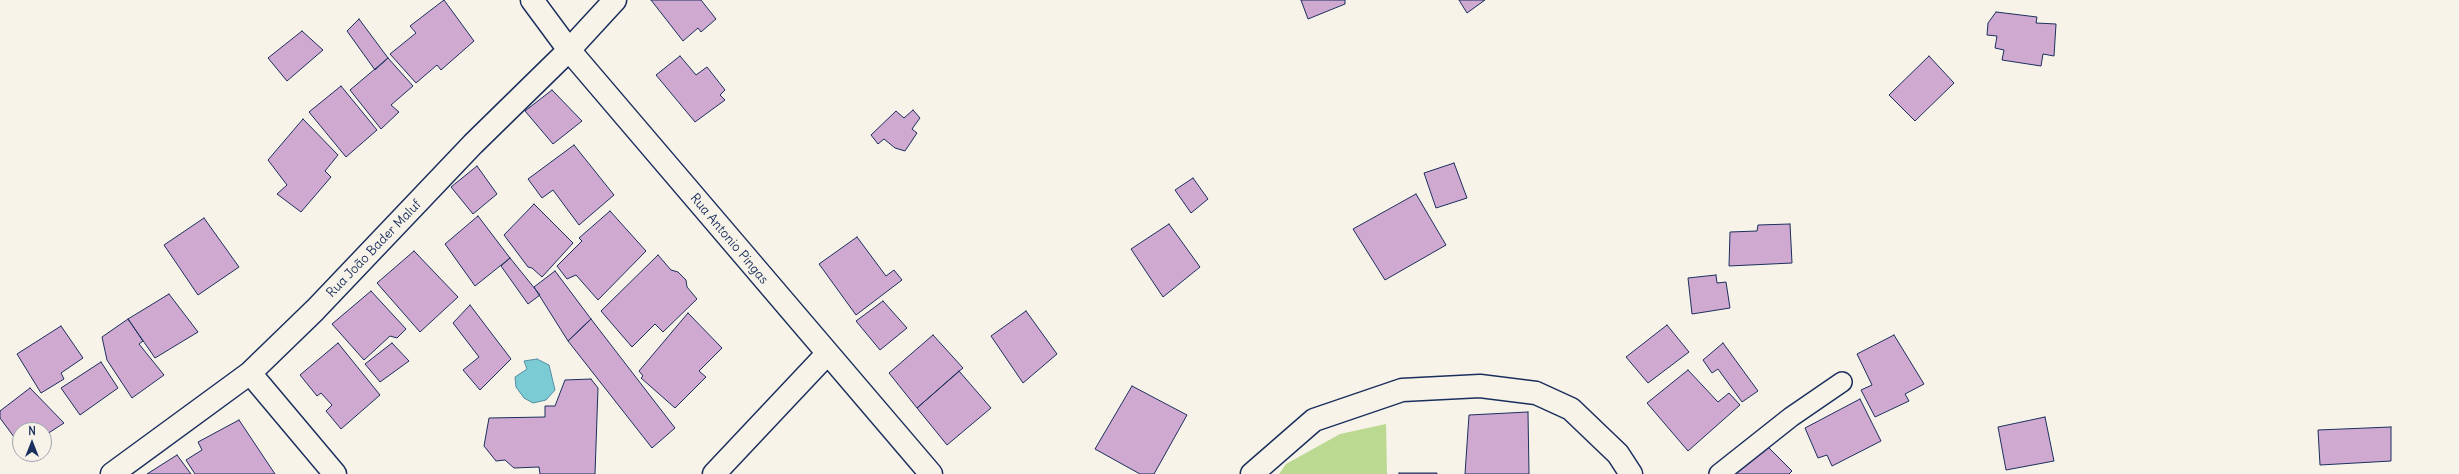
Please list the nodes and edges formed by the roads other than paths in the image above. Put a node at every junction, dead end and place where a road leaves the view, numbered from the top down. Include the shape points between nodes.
1 (532, 0) edge
2 (615, 0) edge
3 (569, 50) junction
4 (827, 354) junction
5 (250, 373) junction
6 (1842, 382) dead end
7 (112, 474) edge
8 (335, 474) edge
9 (714, 474) edge
10 (931, 474) edge
11 (1252, 474) edge
12 (1632, 474) edge
13 (1719, 474) edge

1 - 3 street, Rua Antonio Pingas
2 - 3 street, Rua João Bader Maluf
3 - 4 street, Rua Antonio Pingas
3 - 5 street, Rua João Bader Maluf via 473,144 315,310
4 - 9 street
4 - 10 street, Rua Antonio Pingas
5 - 7 street, Rua João Bader Maluf
5 - 8 street
6 - 13 lane via 1791,417
11 - 12 street via 1314,420 1402,390 1480,386 1536,393 1571,409 1618,454

